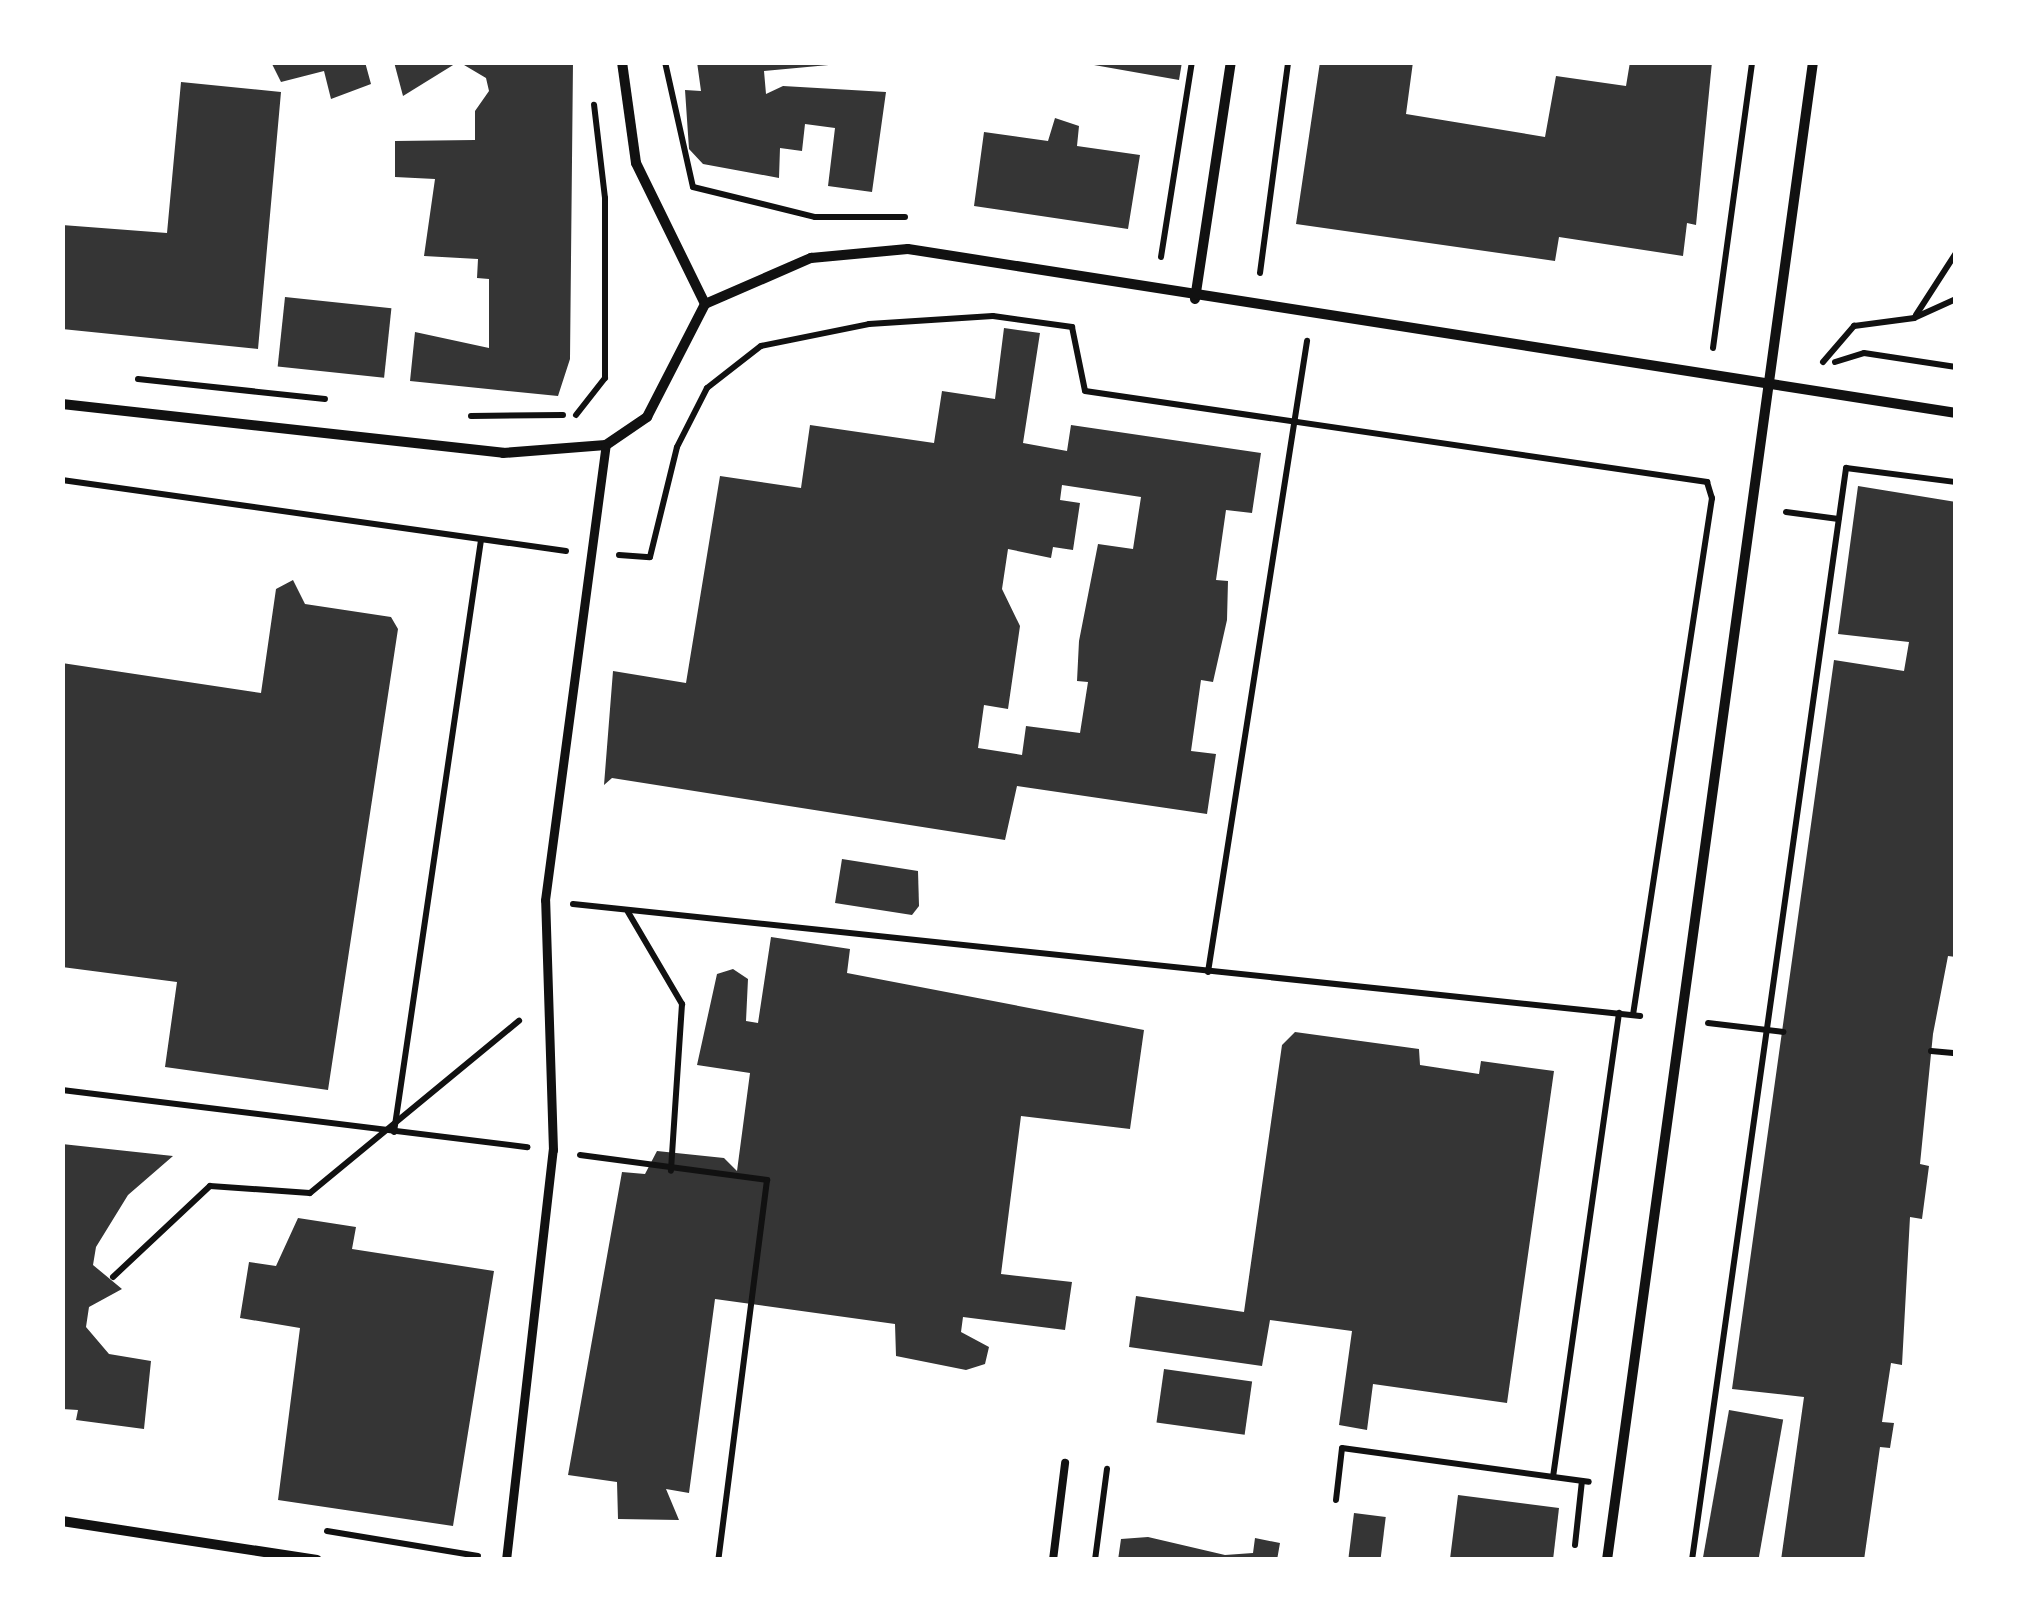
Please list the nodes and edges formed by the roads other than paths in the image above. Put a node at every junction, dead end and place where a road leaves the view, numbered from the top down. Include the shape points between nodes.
1 (622, 62) edge
2 (1231, 62) edge
3 (1813, 62) edge
4 (1195, 299) junction
5 (705, 304) junction
6 (1774, 388) junction
7 (62, 404) edge
8 (1956, 413) edge
9 (606, 445) junction
10 (1065, 1463) dead end
11 (62, 1521) edge
12 (317, 1560) edge
13 (506, 1560) edge
14 (1052, 1560) edge
15 (1606, 1560) edge

1 - 5 street via 636,163
2 - 4 street
3 - 6 street
4 - 5 street via 908,249 811,258
4 - 6 street
5 - 9 street via 647,417
6 - 8 street
6 - 15 street
7 - 9 street via 502,453
9 - 13 street via 545,900 553,1150
10 - 14 lane
11 - 12 street

